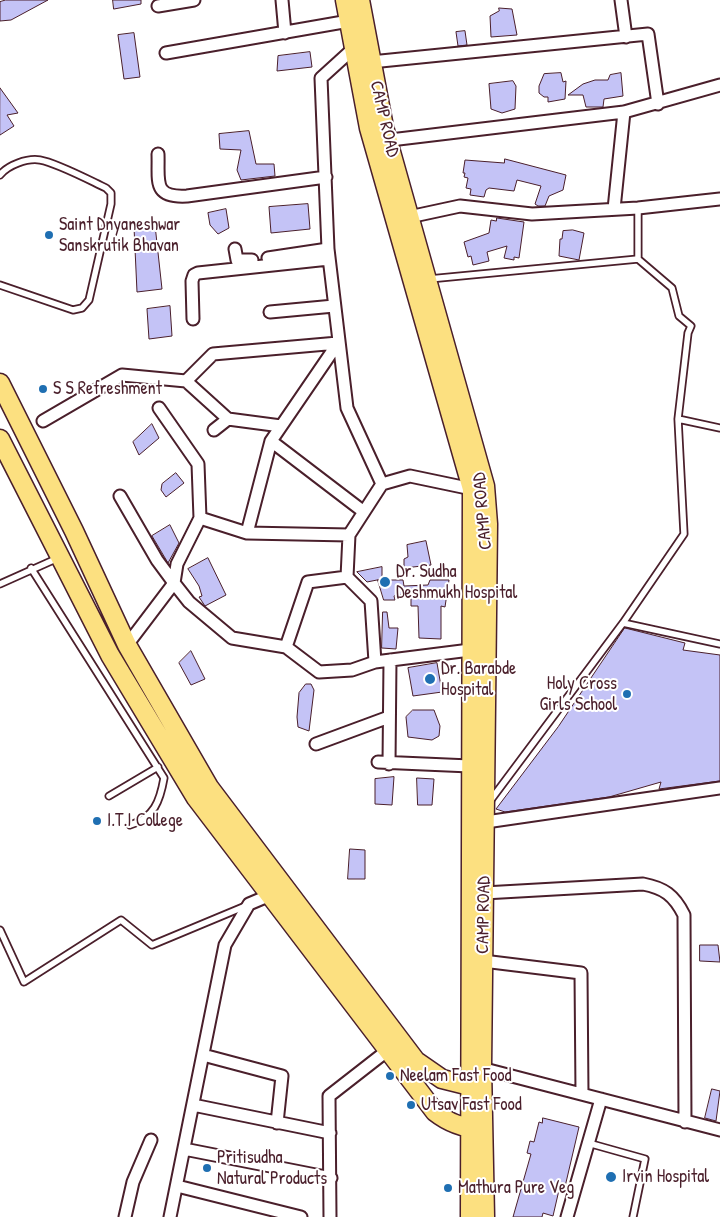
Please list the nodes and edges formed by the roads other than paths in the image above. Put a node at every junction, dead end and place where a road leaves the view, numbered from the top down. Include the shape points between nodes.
1 (194, 0) edge
2 (282, 0) edge
3 (621, 0) edge
4 (355, 1) edge
5 (158, 6) dead end
6 (349, 21) junction
7 (285, 32) junction
8 (626, 37) junction
9 (354, 48) junction
10 (166, 53) dead end
11 (371, 62) junction
12 (720, 85) edge
13 (658, 104) junction
14 (624, 112) junction
15 (380, 142) junction
16 (158, 154) dead end
17 (0, 175) edge
18 (326, 177) junction
19 (720, 199) edge
20 (638, 208) junction
21 (614, 209) junction
22 (409, 217) junction
23 (235, 249) dead end
24 (329, 254) junction
25 (638, 259) junction
26 (420, 281) junction
27 (0, 285) edge
28 (334, 306) junction
29 (270, 312) dead end
30 (193, 318) dead end
31 (338, 343) junction
32 (186, 381) junction
33 (0, 383) edge
34 (159, 408) dead end
35 (228, 419) junction
36 (678, 419) junction
37 (43, 420) dead end
38 (281, 426) junction
39 (720, 428) edge
40 (214, 430) dead end
41 (0, 440) edge
42 (271, 440) junction
43 (382, 484) junction
44 (472, 489) junction
45 (120, 496) dead end
46 (364, 512) junction
47 (200, 518) junction
48 (247, 534) junction
49 (349, 535) junction
50 (60, 557) junction
51 (31, 568) junction
52 (347, 577) junction
53 (174, 583) junction
54 (0, 584) edge
55 (104, 597) junction
56 (85, 607) junction
57 (623, 623) junction
58 (720, 644) edge
59 (127, 645) junction
60 (286, 647) junction
61 (479, 649) junction
62 (110, 655) junction
63 (390, 660) junction
64 (375, 662) junction
65 (389, 718) junction
66 (316, 744) dead end
67 (470, 766) junction
68 (158, 767) junction
69 (720, 788) edge
70 (109, 796) dead end
71 (478, 816) junction
72 (130, 825) dead end
73 (285, 889) junction
74 (484, 893) junction
75 (268, 896) junction
76 (250, 904) junction
77 (0, 930) edge
78 (484, 961) junction
79 (476, 1015) junction
80 (388, 1050) junction
81 (203, 1055) junction
82 (476, 1067) junction
83 (476, 1087) junction
84 (582, 1094) junction
85 (601, 1100) junction
86 (193, 1104) junction
87 (685, 1122) junction
88 (277, 1124) junction
89 (476, 1128) junction
90 (720, 1130) edge
91 (330, 1132) junction
92 (151, 1140) dead end
93 (588, 1144) junction
94 (184, 1149) junction
95 (331, 1178) junction
96 (177, 1186) junction
97 (125, 1217) edge
98 (170, 1217) edge
99 (301, 1217) edge
100 (330, 1217) edge
101 (470, 1217) edge
102 (485, 1217) edge
103 (567, 1217) edge
104 (633, 1217) edge

1 - 5 street
2 - 7 street
3 - 8 street
4 - 6 main road, CAMP ROAD
4 - 11 main road, CAMP ROAD
6 - 7 street
6 - 9 main road, CAMP ROAD
7 - 10 street
8 - 11 street
8 - 13 street via 648,34
9 - 15 main road, CAMP ROAD
9 - 18 street via 321,78
11 - 15 main road, CAMP ROAD
12 - 13 street
13 - 14 street
14 - 15 street
14 - 21 street
15 - 22 main road, CAMP ROAD
15 - 26 main road, CAMP ROAD
16 - 18 street via 159,186 169,197
17 - 27 lane via 8,167 39,160 111,193 89,300 82,308 73,310
18 - 24 street
19 - 20 street
20 - 21 street
20 - 25 lane
21 - 22 street via 532,214 460,206
22 - 26 main road, CAMP ROAD
23 - 24 street via 240,262
24 - 28 street
24 - 30 street via 198,273 192,280
25 - 26 lane
25 - 36 lane via 672,288 679,316 691,326
26 - 44 main road, CAMP ROAD
26 - 61 main road, CAMP ROAD via 485,486 488,524
28 - 29 street
28 - 31 street
31 - 32 street via 213,354
31 - 38 street
31 - 43 street via 347,408
32 - 35 street
32 - 37 street via 122,375
33 - 55 main road
34 - 47 street via 198,464
35 - 38 street
35 - 40 street
36 - 39 lane
36 - 57 lane via 684,534
38 - 42 street
41 - 50 main road
42 - 46 street
42 - 48 street
43 - 44 street via 410,476
43 - 46 street
44 - 61 main road, CAMP ROAD
45 - 53 street
46 - 49 street
47 - 48 street
47 - 53 street via 177,564
48 - 49 street
49 - 52 street
50 - 51 lane
50 - 56 main road
51 - 54 lane
51 - 68 lane
52 - 60 street via 308,582
52 - 64 street via 371,601
53 - 59 street
53 - 60 street via 189,602 232,638
55 - 56 main road
55 - 59 main road
56 - 62 main road
57 - 58 lane
57 - 71 lane
59 - 62 main road
59 - 73 main road via 209,787
60 - 64 street via 319,672 352,670
61 - 63 street
61 - 67 main road, CAMP ROAD
61 - 71 main road, CAMP ROAD
62 - 75 main road via 196,798
63 - 64 street
63 - 65 street
65 - 66 street
65 - 67 street via 383,763
67 - 71 main road, CAMP ROAD
68 - 70 lane
68 - 72 lane via 164,778 160,797 142,822
69 - 71 street
71 - 74 main road, CAMP ROAD
71 - 79 main road, CAMP ROAD
73 - 75 street
73 - 83 main road via 416,1061 442,1079
74 - 78 main road, CAMP ROAD
74 - 87 street via 643,884 661,887 679,905 684,915
75 - 76 street
75 - 80 main road
76 - 77 lane via 152,945 121,920 24,982
76 - 81 street via 225,945
78 - 79 main road, CAMP ROAD
78 - 84 street via 581,972
79 - 82 main road, CAMP ROAD
80 - 89 main road via 435,1112 448,1122
80 - 91 street via 329,1096
81 - 86 street
81 - 88 street via 282,1076
82 - 83 main road, CAMP ROAD
82 - 84 street
83 - 89 main road, CAMP ROAD
84 - 85 street
85 - 87 street
85 - 93 street
86 - 88 street
86 - 94 street
87 - 90 street
88 - 91 street
89 - 101 main road
89 - 102 main road, CAMP ROAD
91 - 95 street
92 - 97 street via 133,1182
93 - 103 street
93 - 104 lane via 645,1159
94 - 95 street
94 - 96 street
95 - 100 street
96 - 98 street
96 - 99 street

